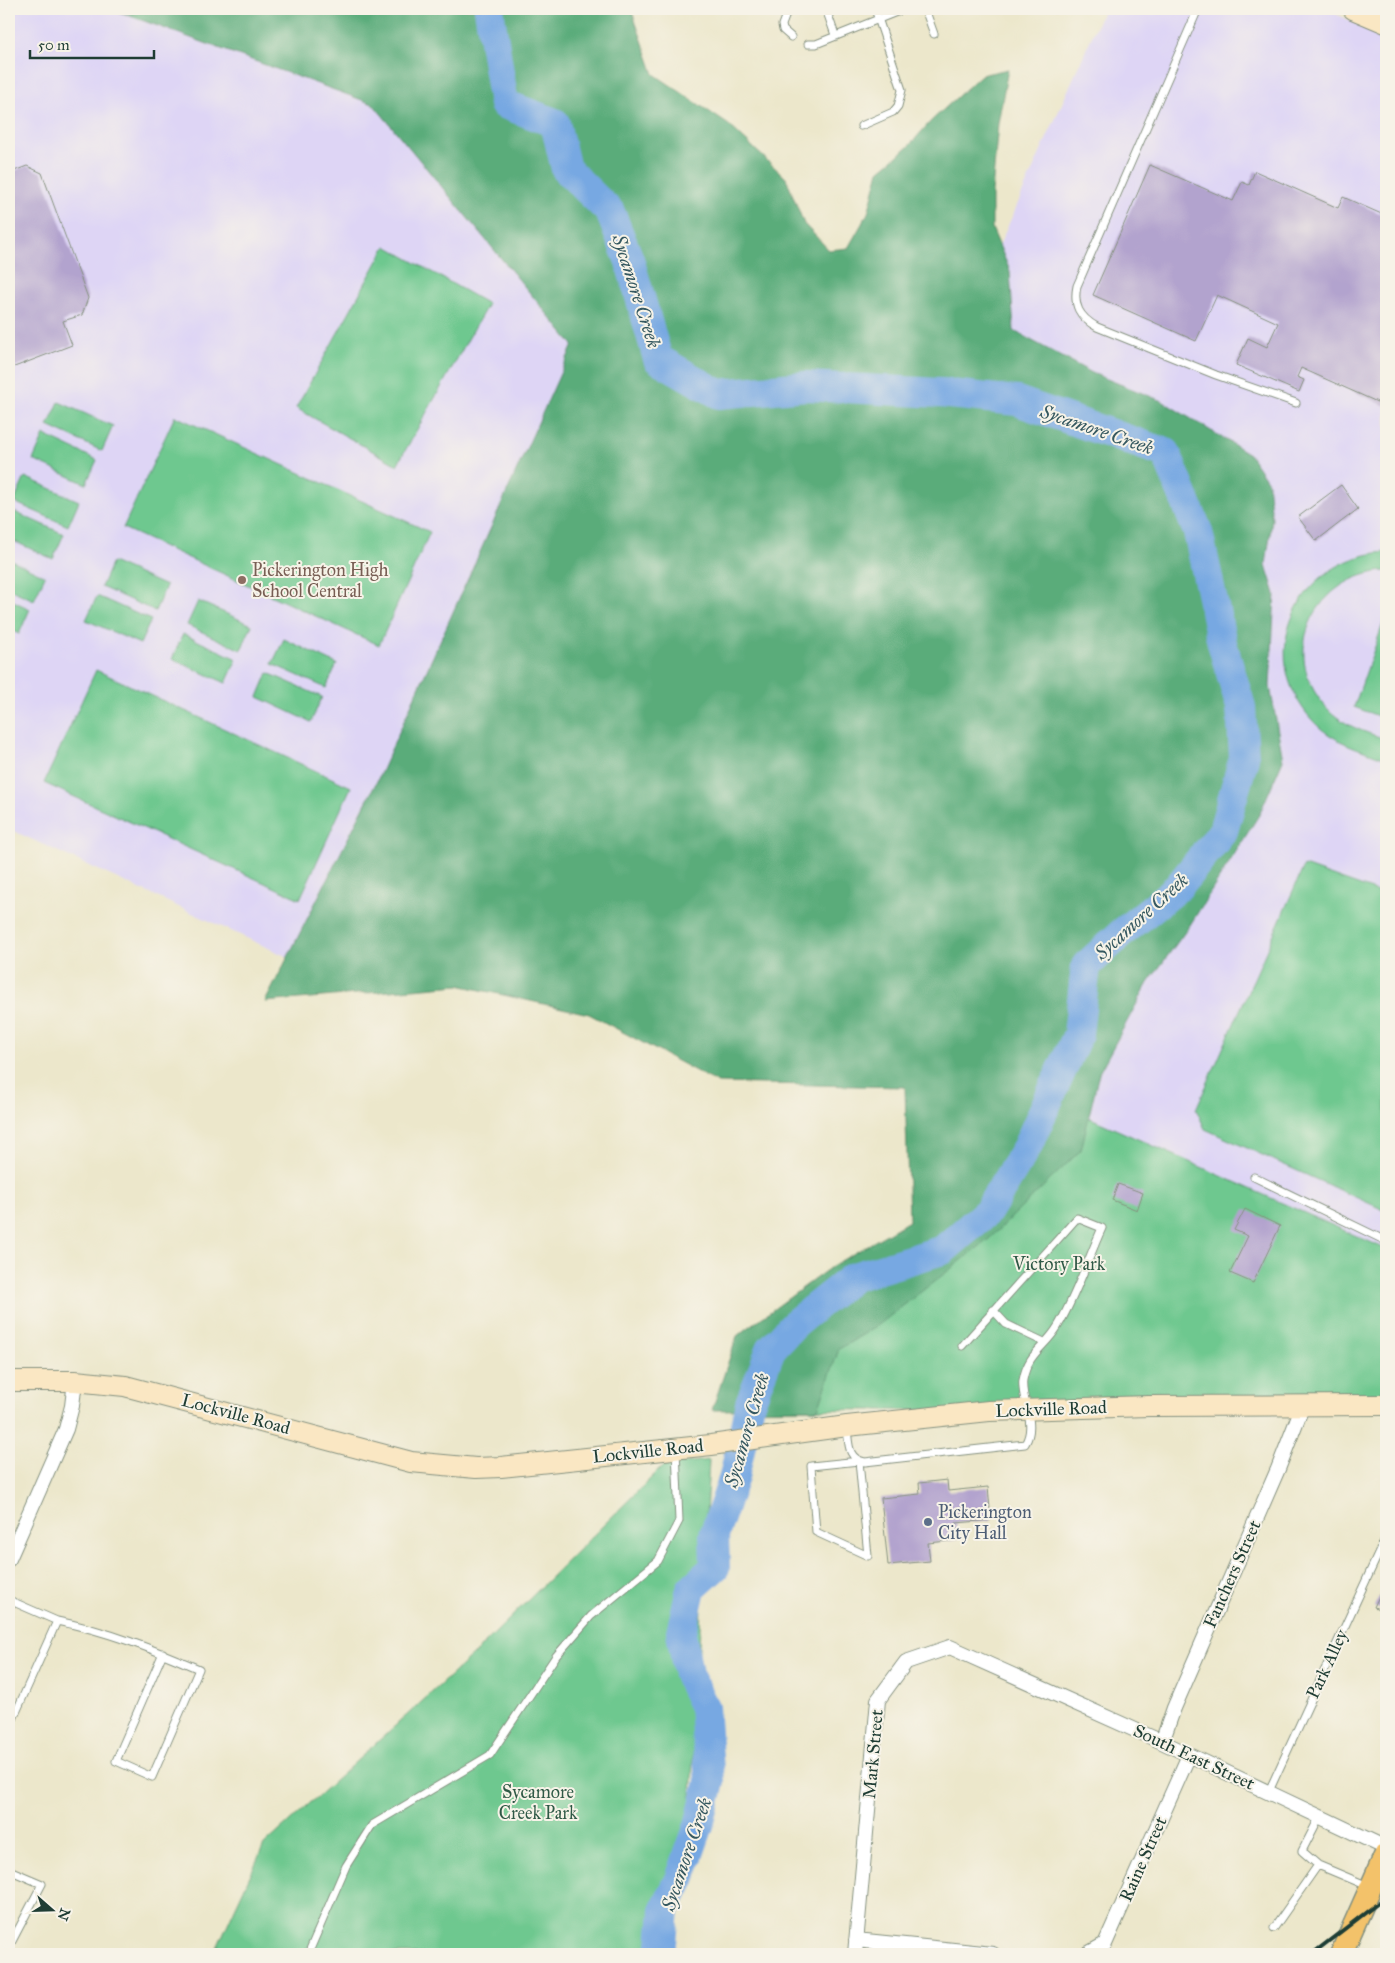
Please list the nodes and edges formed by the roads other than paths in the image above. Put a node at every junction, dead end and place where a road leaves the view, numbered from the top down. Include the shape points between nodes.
1 (788, 9) edge
2 (826, 9) edge
3 (875, 9) edge
4 (904, 9) edge
5 (925, 9) edge
6 (1198, 9) edge
7 (1353, 9) edge
8 (879, 18) junction
9 (1386, 23) edge
10 (934, 34) dead end
11 (835, 35) junction
12 (791, 37) dead end
13 (808, 44) dead end
14 (861, 126) dead end
15 (1296, 403) dead end
16 (1254, 1177) dead end
17 (1386, 1241) edge
18 (994, 1310) junction
19 (1044, 1342) junction
20 (962, 1346) dead end
21 (9, 1381) edge
22 (75, 1381) junction
23 (1386, 1405) edge
24 (1303, 1406) junction
25 (1028, 1410) junction
26 (847, 1426) junction
27 (676, 1448) junction
28 (859, 1461) junction
29 (1386, 1537) edge
30 (1384, 1549) edge
31 (9, 1559) edge
32 (9, 1600) edge
33 (58, 1621) junction
34 (163, 1653) junction
35 (999, 1670) joint
36 (9, 1728) edge
37 (1162, 1742) junction
38 (1189, 1755) junction
39 (1269, 1791) junction
40 (1320, 1816) junction
41 (1386, 1848) edge
42 (1386, 1853) edge
43 (1318, 1865) junction
44 (9, 1870) edge
45 (1371, 1887) junction
46 (1274, 1928) dead end
47 (9, 1946) edge
48 (856, 1947) edge
49 (308, 1954) edge
50 (993, 1954) edge
51 (1087, 1954) edge
52 (1341, 1954) edge

1 - 12 lane via 782,30
2 - 11 lane
3 - 8 lane
4 - 8 lane
5 - 10 lane
6 - 15 lane via 1077,286 1078,310 1086,321 1097,327
7 - 9 main road
8 - 11 lane
8 - 14 lane via 902,90 893,112
11 - 13 lane via 816,44
16 - 17 lane
18 - 19 lane via 1006,1324
18 - 19 lane via 1077,1218 1102,1228 1058,1327
18 - 20 lane
19 - 25 lane via 1033,1353 1023,1381
21 - 22 main road, Lockville Road
22 - 27 main road, Lockville Road via 126,1386 164,1395 427,1465 501,1467
22 - 31 street via 66,1429
23 - 24 main road, Lockville Road
24 - 25 main road, Lockville Road
24 - 37 street, Fanchers Street
25 - 26 main road, Lockville Road via 940,1415
25 - 28 lane via 1028,1439 1020,1446
26 - 27 main road, Lockville Road via 790,1436
26 - 28 lane via 850,1451
27 - 49 lane via 679,1521 658,1561 591,1616 556,1656 490,1755 372,1825 346,1866
28 - 28 lane via 811,1466 816,1532 868,1556
29 - 30 lane, Park Alley
30 - 39 lane, Park Alley
32 - 33 lane
33 - 34 lane
33 - 36 lane
34 - 34 lane via 199,1669 152,1777 116,1761
35 - 37 street, South East Street
35 - 48 street, Mark Street via 950,1647 906,1662 878,1700
37 - 38 street, South East Street
38 - 39 street, South East Street
38 - 51 street, Raine Street via 1105,1944
39 - 40 street, South East Street
40 - 41 street, South East Street
40 - 43 lane via 1302,1852
42 - 45 main road
43 - 45 lane
43 - 46 lane
44 - 47 lane via 42,1884
45 - 52 main road
48 - 50 street

